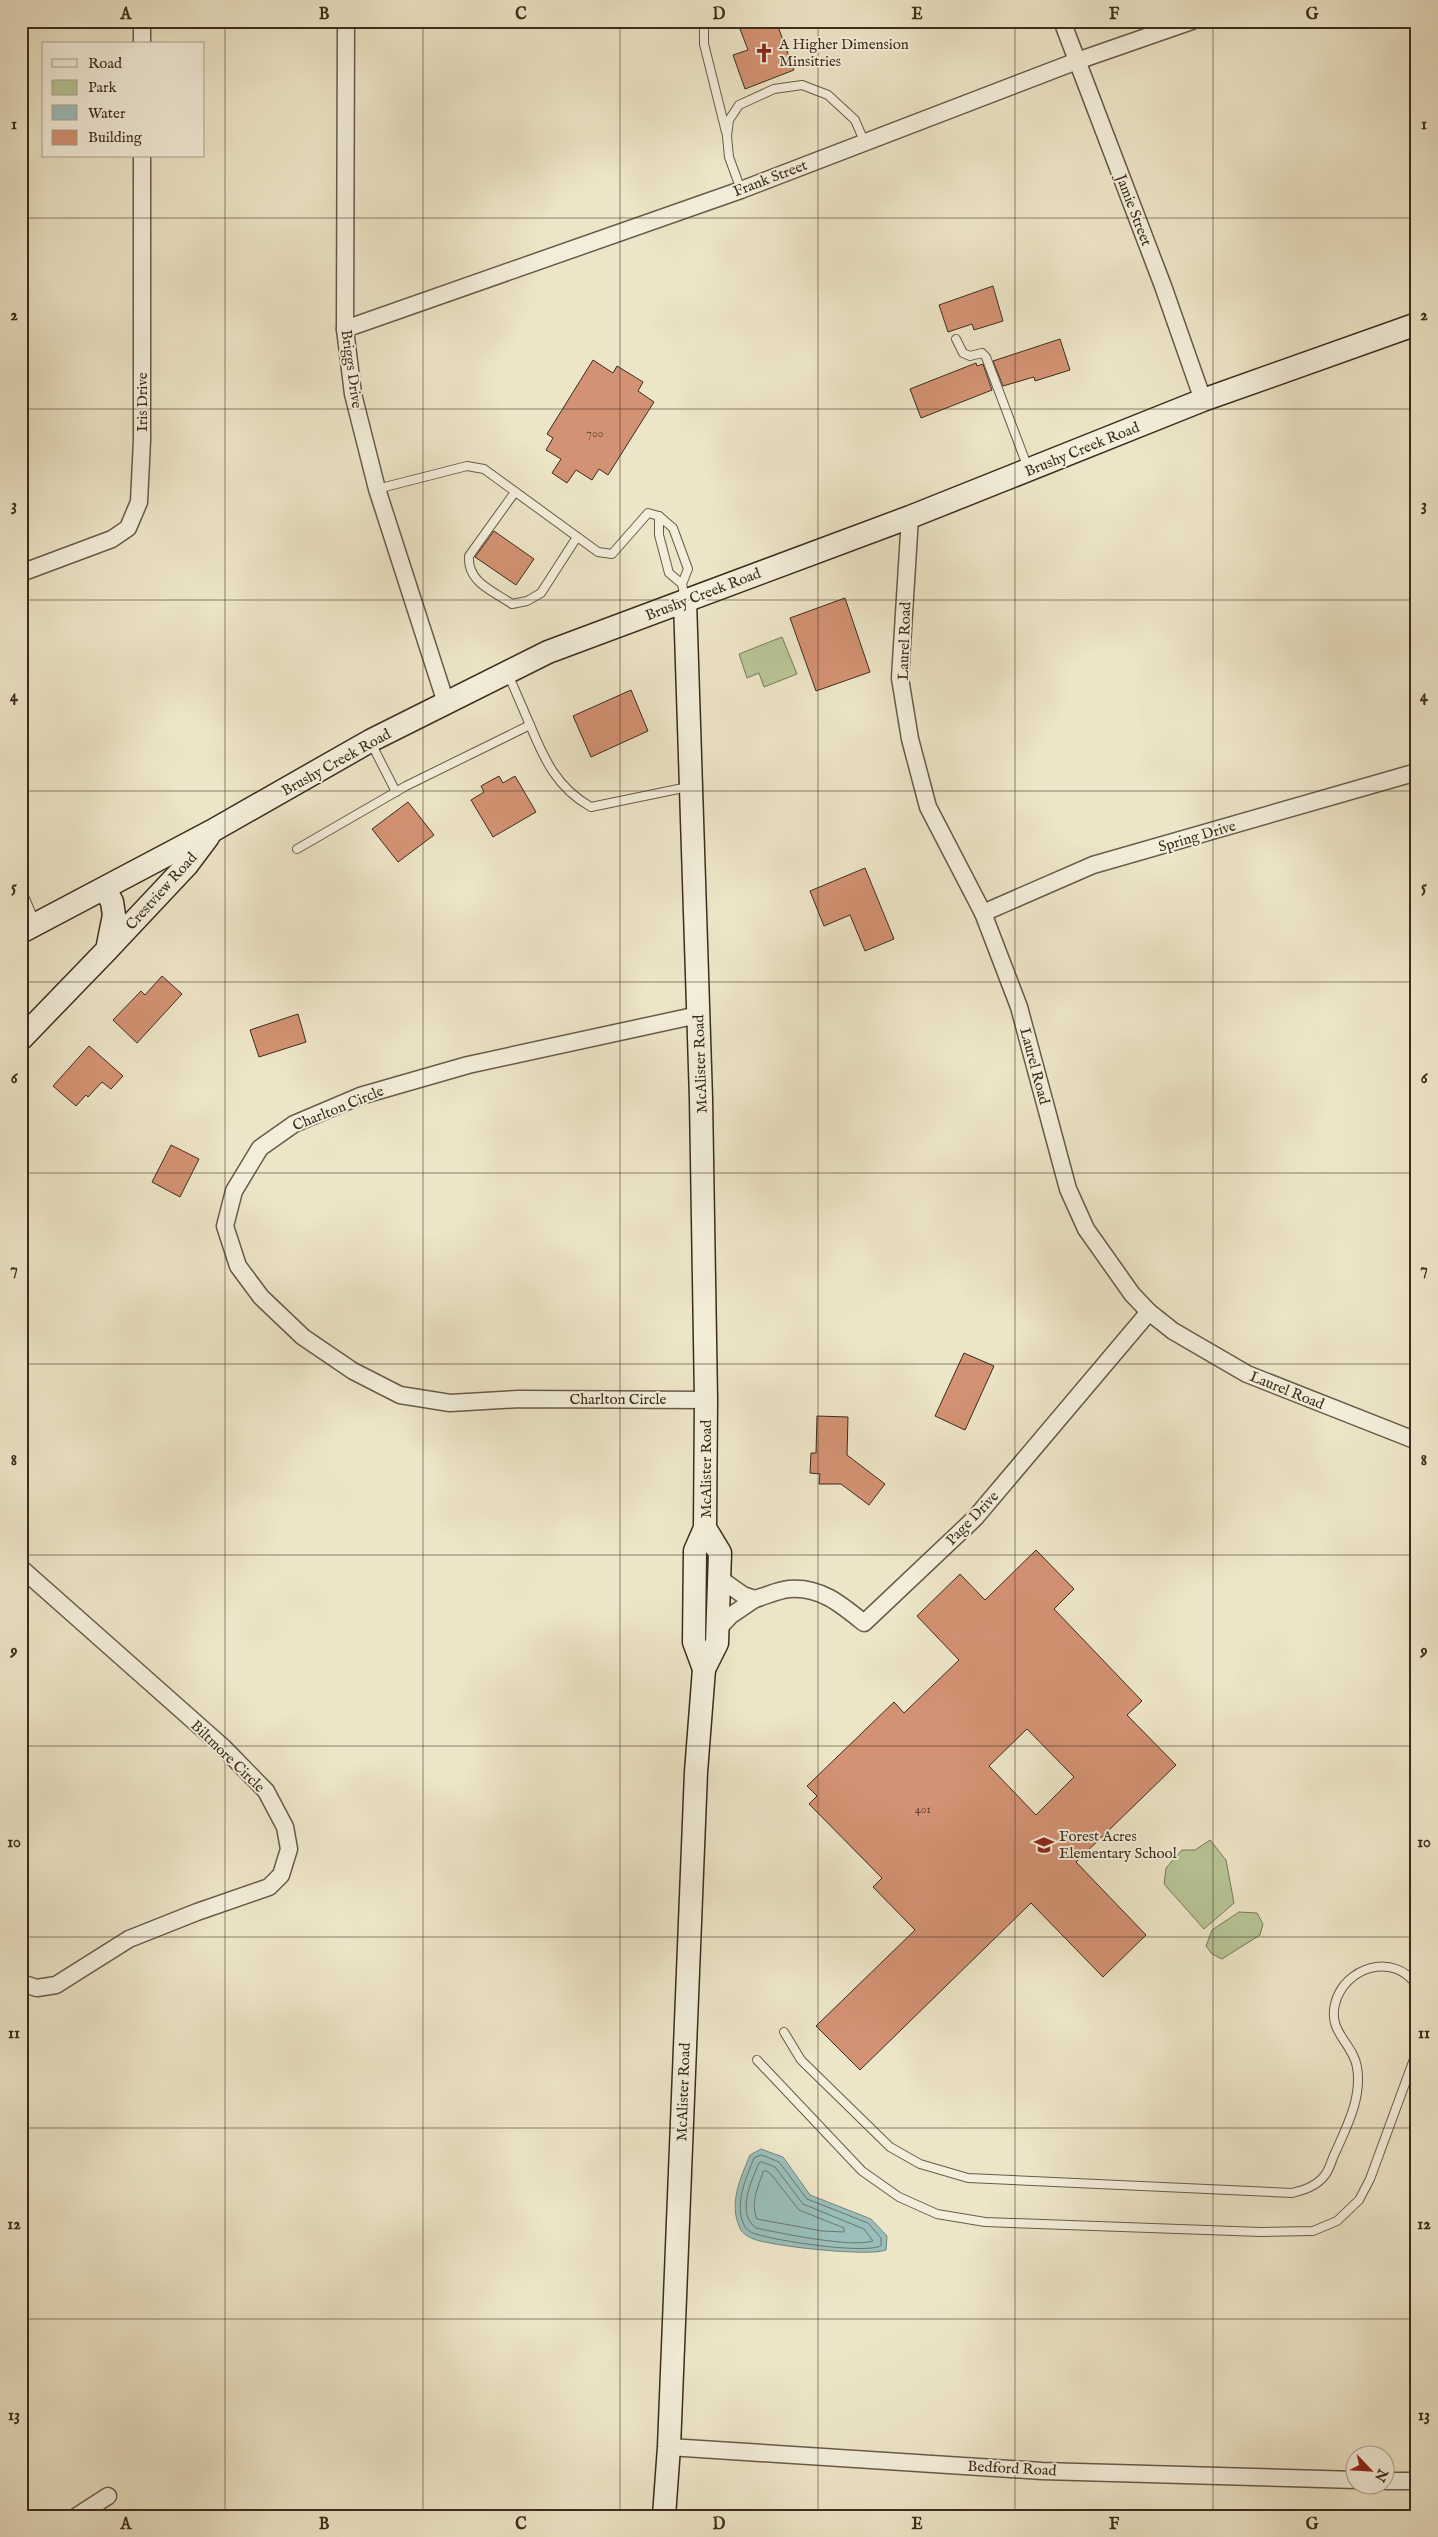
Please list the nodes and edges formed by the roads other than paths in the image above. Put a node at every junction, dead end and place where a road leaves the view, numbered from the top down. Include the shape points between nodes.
1 (142, 21) edge
2 (346, 21) edge
3 (704, 21) edge
4 (1062, 21) edge
5 (1192, 21) edge
6 (142, 42) edge
7 (1077, 61) junction
8 (727, 136) junction
9 (864, 141) junction
10 (142, 158) edge
11 (741, 190) junction
12 (1417, 324) edge
13 (346, 329) junction
14 (956, 339) dead end
15 (1203, 400) junction
16 (1028, 470) junction
17 (377, 489) junction
18 (515, 492) junction
19 (659, 516) junction
20 (910, 517) junction
21 (577, 537) junction
22 (21, 573) edge
23 (684, 592) junction
24 (507, 672) junction
25 (446, 703) junction
26 (530, 725) junction
27 (370, 741) junction
28 (1417, 772) edge
29 (690, 787) junction
30 (396, 792) junction
31 (212, 831) junction
32 (297, 849) dead end
33 (105, 889) junction
34 (21, 890) edge
35 (983, 913) junction
36 (29, 928) edge
37 (107, 950) junction
38 (698, 1014) junction
39 (21, 1039) edge
40 (1149, 1312) junction
41 (706, 1400) junction
42 (1417, 1441) edge
43 (706, 1528) junction
44 (21, 1568) edge
45 (719, 1578) junction
46 (755, 1599) junction
47 (718, 1629) junction
48 (704, 1669) junction
49 (21, 1982) edge
50 (1417, 1986) edge
51 (784, 2032) dead end
52 (1417, 2051) edge
53 (758, 2060) dead end
54 (669, 2447) junction
55 (1346, 2480) edge
56 (1396, 2481) edge
57 (1417, 2482) edge
58 (108, 2496) dead end
59 (77, 2516) edge
60 (664, 2516) edge

1 - 6 street
2 - 13 street, Briggs Drive
3 - 8 lane via 704,44
4 - 7 street, Jamie Street
5 - 7 street, Frank Street
7 - 9 street, Frank Street
7 - 15 street, Jamie Street
8 - 9 lane via 729,120 739,105 774,89 802,85 828,95 844,109 855,120
8 - 11 lane via 729,157
9 - 11 street, Frank Street
10 - 22 street, Iris Drive via 139,502 128,528 112,539
11 - 13 street, Frank Street
12 - 15 street, Brushy Creek Road
13 - 17 street, Briggs Drive via 353,394
14 - 16 lane via 963,353 970,356 982,353 986,357
15 - 16 street, Brushy Creek Road
16 - 20 street, Brushy Creek Road
17 - 18 lane via 467,466 484,469
17 - 25 street, Briggs Drive
18 - 21 lane
18 - 21 lane via 469,556 468,567 475,580 512,604 527,602 541,593
19 - 21 lane via 648,513 612,554 598,552
19 - 23 lane via 659,536 669,573
19 - 23 lane via 673,528 688,569
20 - 23 street, Brushy Creek Road
20 - 35 street, Laurel Road via 900,678 910,739 928,807
23 - 24 street, Brushy Creek Road
23 - 29 street, McAlister Road
24 - 25 street, Brushy Creek Road
24 - 26 lane
25 - 27 street, Brushy Creek Road
26 - 29 lane via 547,765 575,798 590,807
26 - 30 lane
27 - 30 lane
27 - 31 street, Brushy Creek Road
28 - 35 street, Spring Drive via 1093,865
29 - 38 street, McAlister Road
30 - 32 lane
31 - 33 street, Brushy Creek Road
31 - 37 street, Crestview Road via 187,865
33 - 36 street, Brushy Creek Road
33 - 37 street, Crestview Road via 114,915
34 - 36 lane
35 - 40 street, Laurel Road via 1019,1006 1068,1189 1086,1229 1132,1294
37 - 39 street, Crestview Road
38 - 41 street, McAlister Road
38 - 41 street, Charlton Circle via 468,1065 360,1096 294,1124 260,1148 234,1191 225,1226 238,1266 261,1297 303,1337 353,1372 400,1395 450,1403 529,1399
40 - 42 street, Laurel Road via 1173,1331 1247,1374
40 - 46 street, Page Drive via 975,1518 864,1623 842,1604 820,1592 789,1589
41 - 43 street, McAlister Road
43 - 45 street, McAlister Road via 720,1553
43 - 48 street, McAlister Road via 695,1550 694,1642
44 - 49 street, Biltmore Circle via 223,1747 266,1791 285,1826 288,1849 281,1875 269,1887 129,1939 56,1985 37,1988
45 - 46 street via 738,1592
45 - 47 street, McAlister Road
46 - 47 street, Page Drive via 730,1616
47 - 48 street, McAlister Road via 717,1643
48 - 54 street, McAlister Road via 696,1772
50 - 51 lane via 1397,1970 1380,1966 1362,1970 1342,1986 1334,2006 1336,2032 1348,2046 1357,2065 1358,2087 1352,2116 1325,2175 1310,2188 1292,2193 968,2178 944,2172 920,2164 890,2147 801,2060
52 - 53 lane via 1370,2179 1359,2200 1337,2221 1313,2231 1261,2232 985,2222 937,2214 899,2197 862,2171
54 - 55 street, Bedford Road via 1042,2470
54 - 60 street, McAlister Road
56 - 57 street
58 - 59 street

